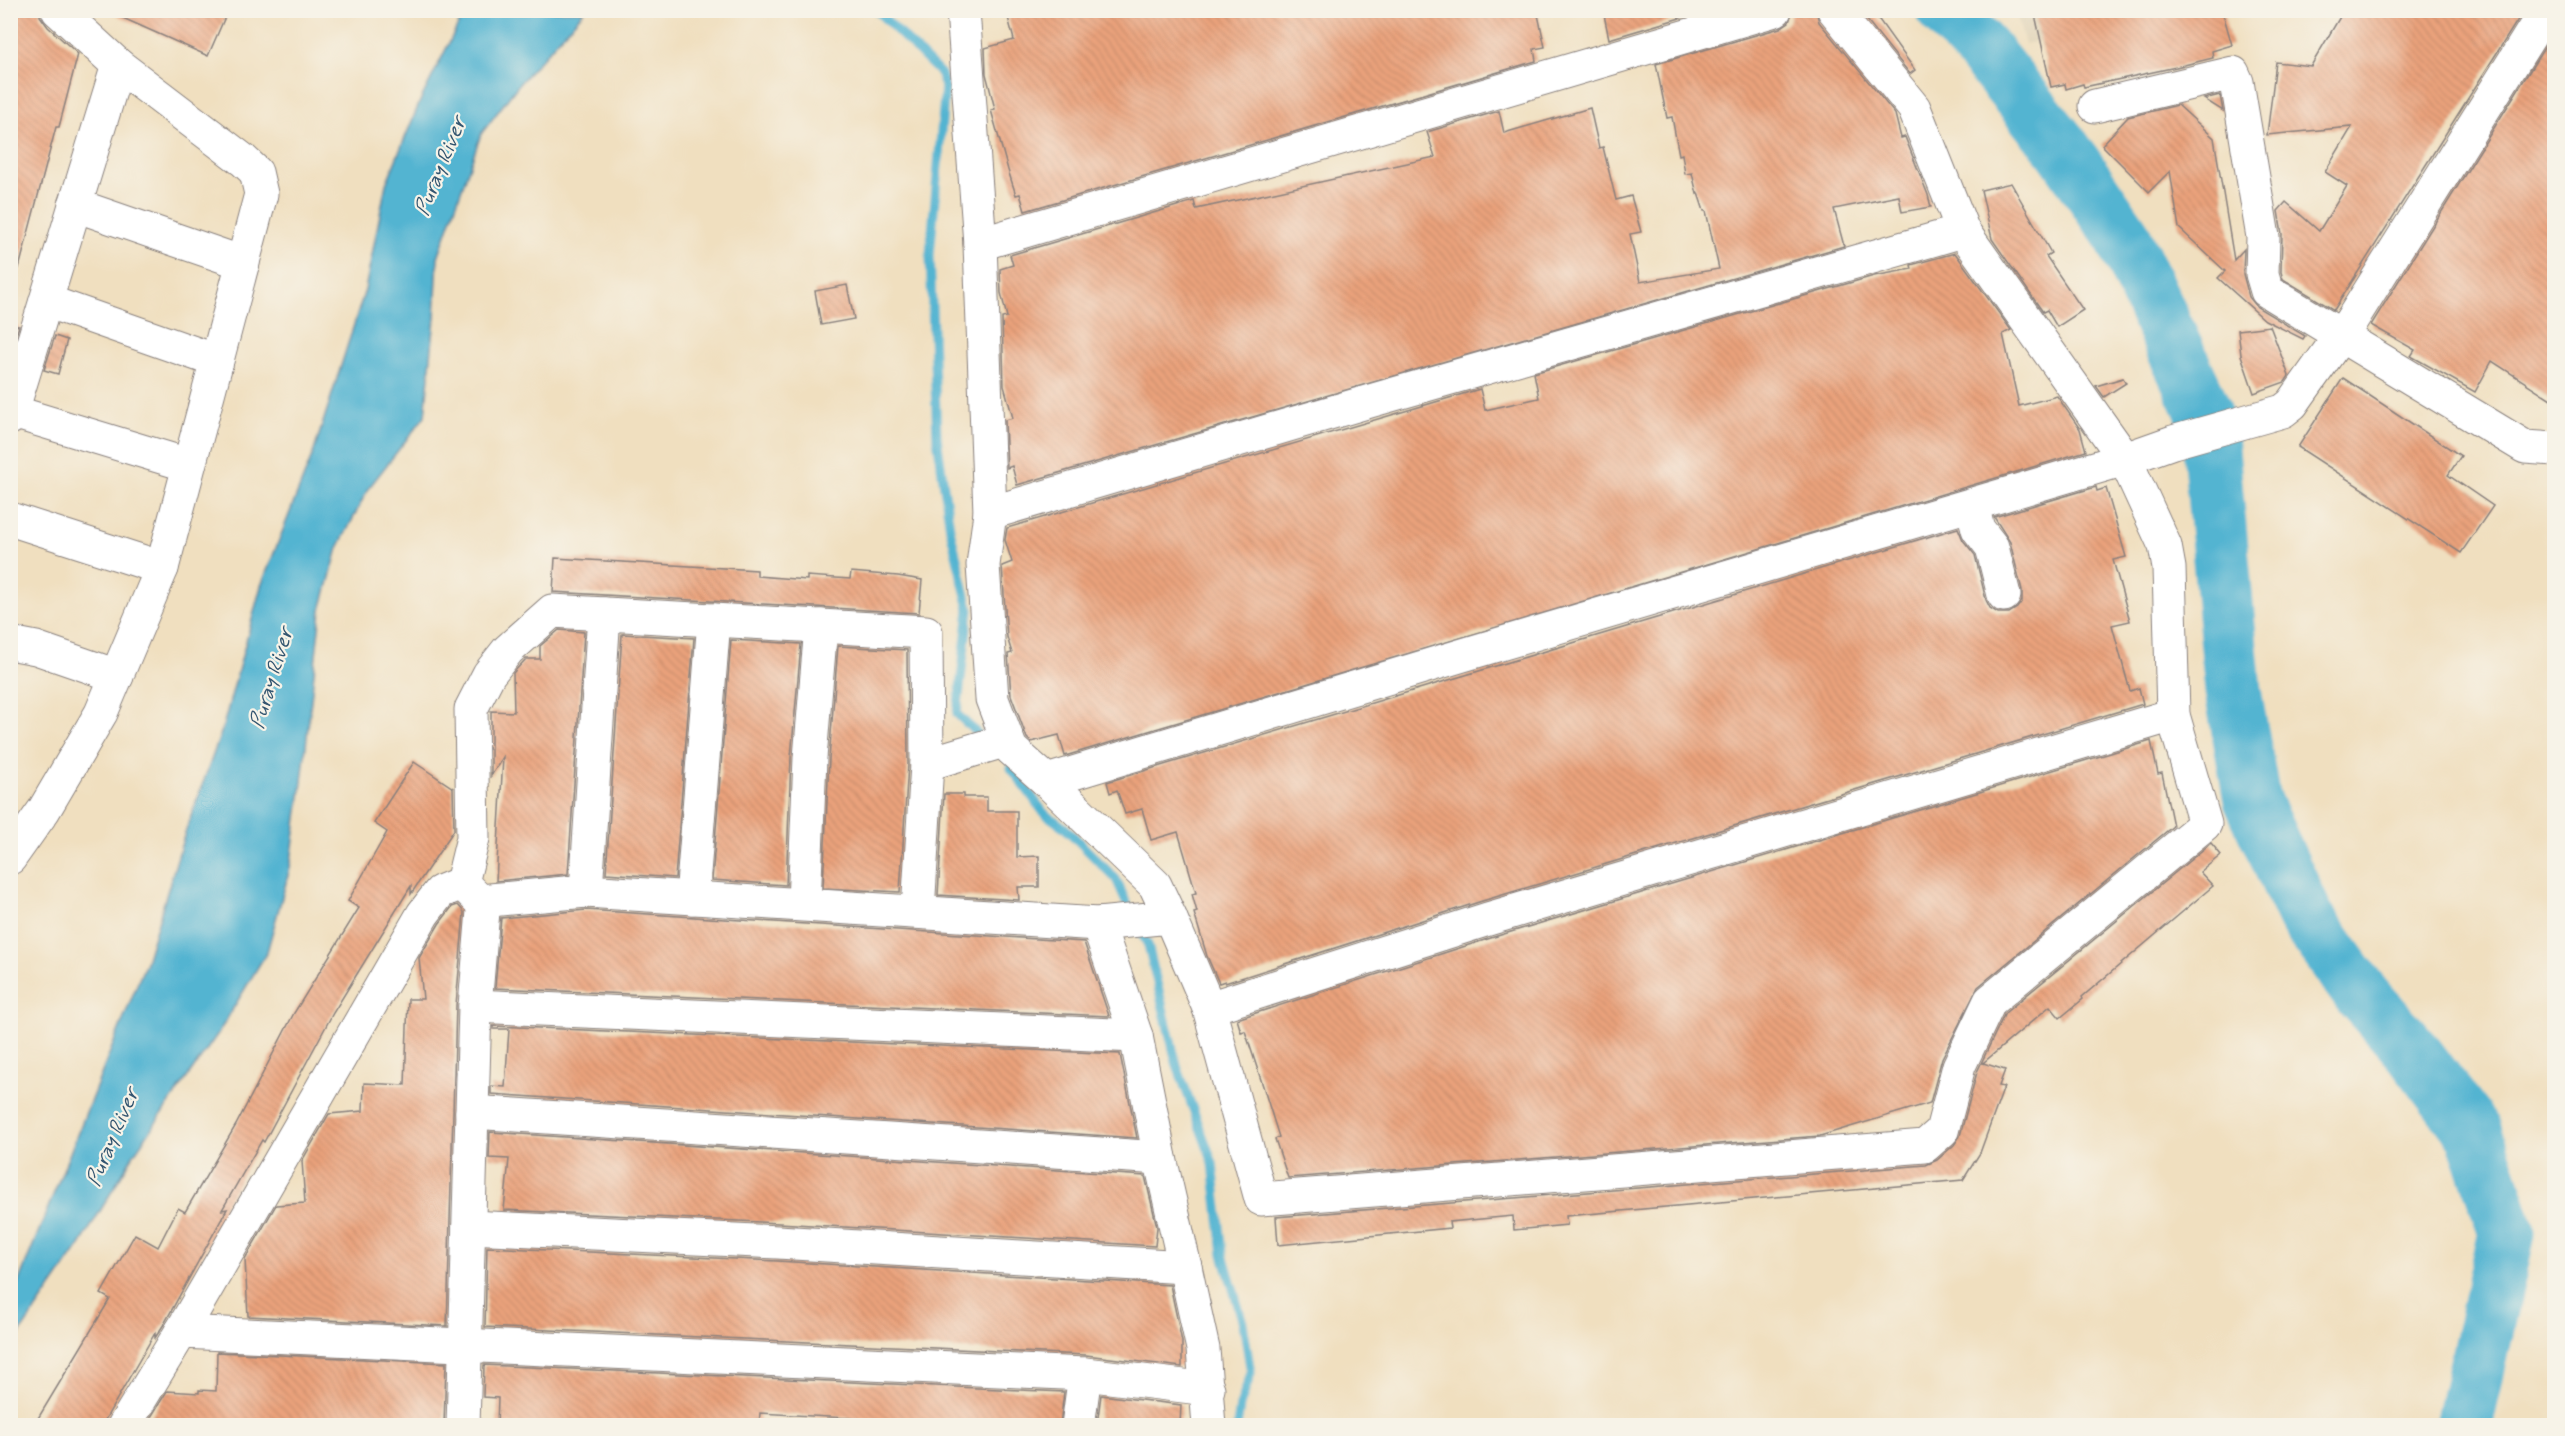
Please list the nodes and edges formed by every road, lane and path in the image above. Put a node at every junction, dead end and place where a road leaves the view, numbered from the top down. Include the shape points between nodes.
1 (58, 10) edge
2 (963, 10) edge
3 (1775, 10) edge
4 (1834, 10) edge
5 (2546, 10) edge
6 (118, 65) junction
7 (2095, 106) dead end
8 (75, 205) junction
9 (1963, 231) junction
10 (980, 244) junction
11 (243, 263) junction
12 (46, 301) junction
13 (2340, 337) junction
14 (218, 361) junction
15 (11, 414) edge
16 (2554, 449) edge
17 (2125, 459) junction
18 (188, 465) junction
19 (1972, 505) junction
20 (990, 513) junction
21 (10, 519) edge
22 (162, 568) junction
23 (2004, 595) dead end
24 (604, 614) junction
25 (714, 620) junction
26 (820, 626) junction
27 (10, 644) edge
28 (117, 676) junction
29 (2172, 715) junction
30 (1000, 742) junction
31 (927, 765) junction
32 (1047, 781) junction
33 (10, 858) edge
34 (586, 891) junction
35 (474, 894) junction
36 (692, 898) junction
37 (804, 904) junction
38 (918, 911) junction
39 (1133, 920) junction
40 (475, 1005) junction
41 (1209, 1008) junction
42 (1136, 1036) junction
43 (472, 1112) junction
44 (1160, 1158) junction
45 (468, 1227) junction
46 (1185, 1267) junction
47 (181, 1332) junction
48 (465, 1345) junction
49 (1085, 1374) junction
50 (1208, 1389) junction
51 (124, 1425) edge
52 (463, 1425) edge
53 (1078, 1425) edge
54 (1209, 1425) edge

1 - 6 street
2 - 10 street
3 - 10 street
4 - 9 street via 1914,108
5 - 13 street
6 - 8 street
6 - 11 street via 256,172 261,194
7 - 13 street via 2233,73 2263,237 2262,274 2267,291
8 - 11 street
8 - 12 street
9 - 17 street
9 - 20 street
10 - 20 street
11 - 14 street
12 - 14 street
12 - 15 street
13 - 16 street via 2525,447
13 - 17 street via 2283,411
14 - 18 street
15 - 18 street
17 - 19 street
17 - 29 street via 2165,546 2169,568
18 - 22 street
19 - 23 street via 1978,530 1992,547
19 - 32 street
20 - 30 street via 983,565 992,699
21 - 22 street
22 - 28 street
24 - 25 street
24 - 34 street
24 - 35 street via 552,611 508,651 474,701 470,720
25 - 26 street
25 - 36 street
26 - 31 street via 926,632
26 - 37 street
27 - 28 street via 36,648
28 - 33 street via 44,810
29 - 41 street via 1488,919
29 - 41 street via 2205,824 1990,1001 1959,1066 1942,1131 1925,1146 1261,1199
30 - 31 street
30 - 32 street
31 - 38 street
32 - 39 street via 1155,885
34 - 35 street via 490,900
34 - 36 street
35 - 40 street
35 - 47 street via 440,892 423,914
36 - 37 street
37 - 38 street
38 - 39 street
39 - 41 street
39 - 42 street
40 - 42 street
40 - 43 street
42 - 44 street
43 - 44 street
43 - 45 street
44 - 46 street
45 - 46 street
45 - 48 street
46 - 50 street
47 - 48 street
47 - 51 street
48 - 49 street
48 - 52 street
49 - 50 street
49 - 53 street
50 - 54 street

